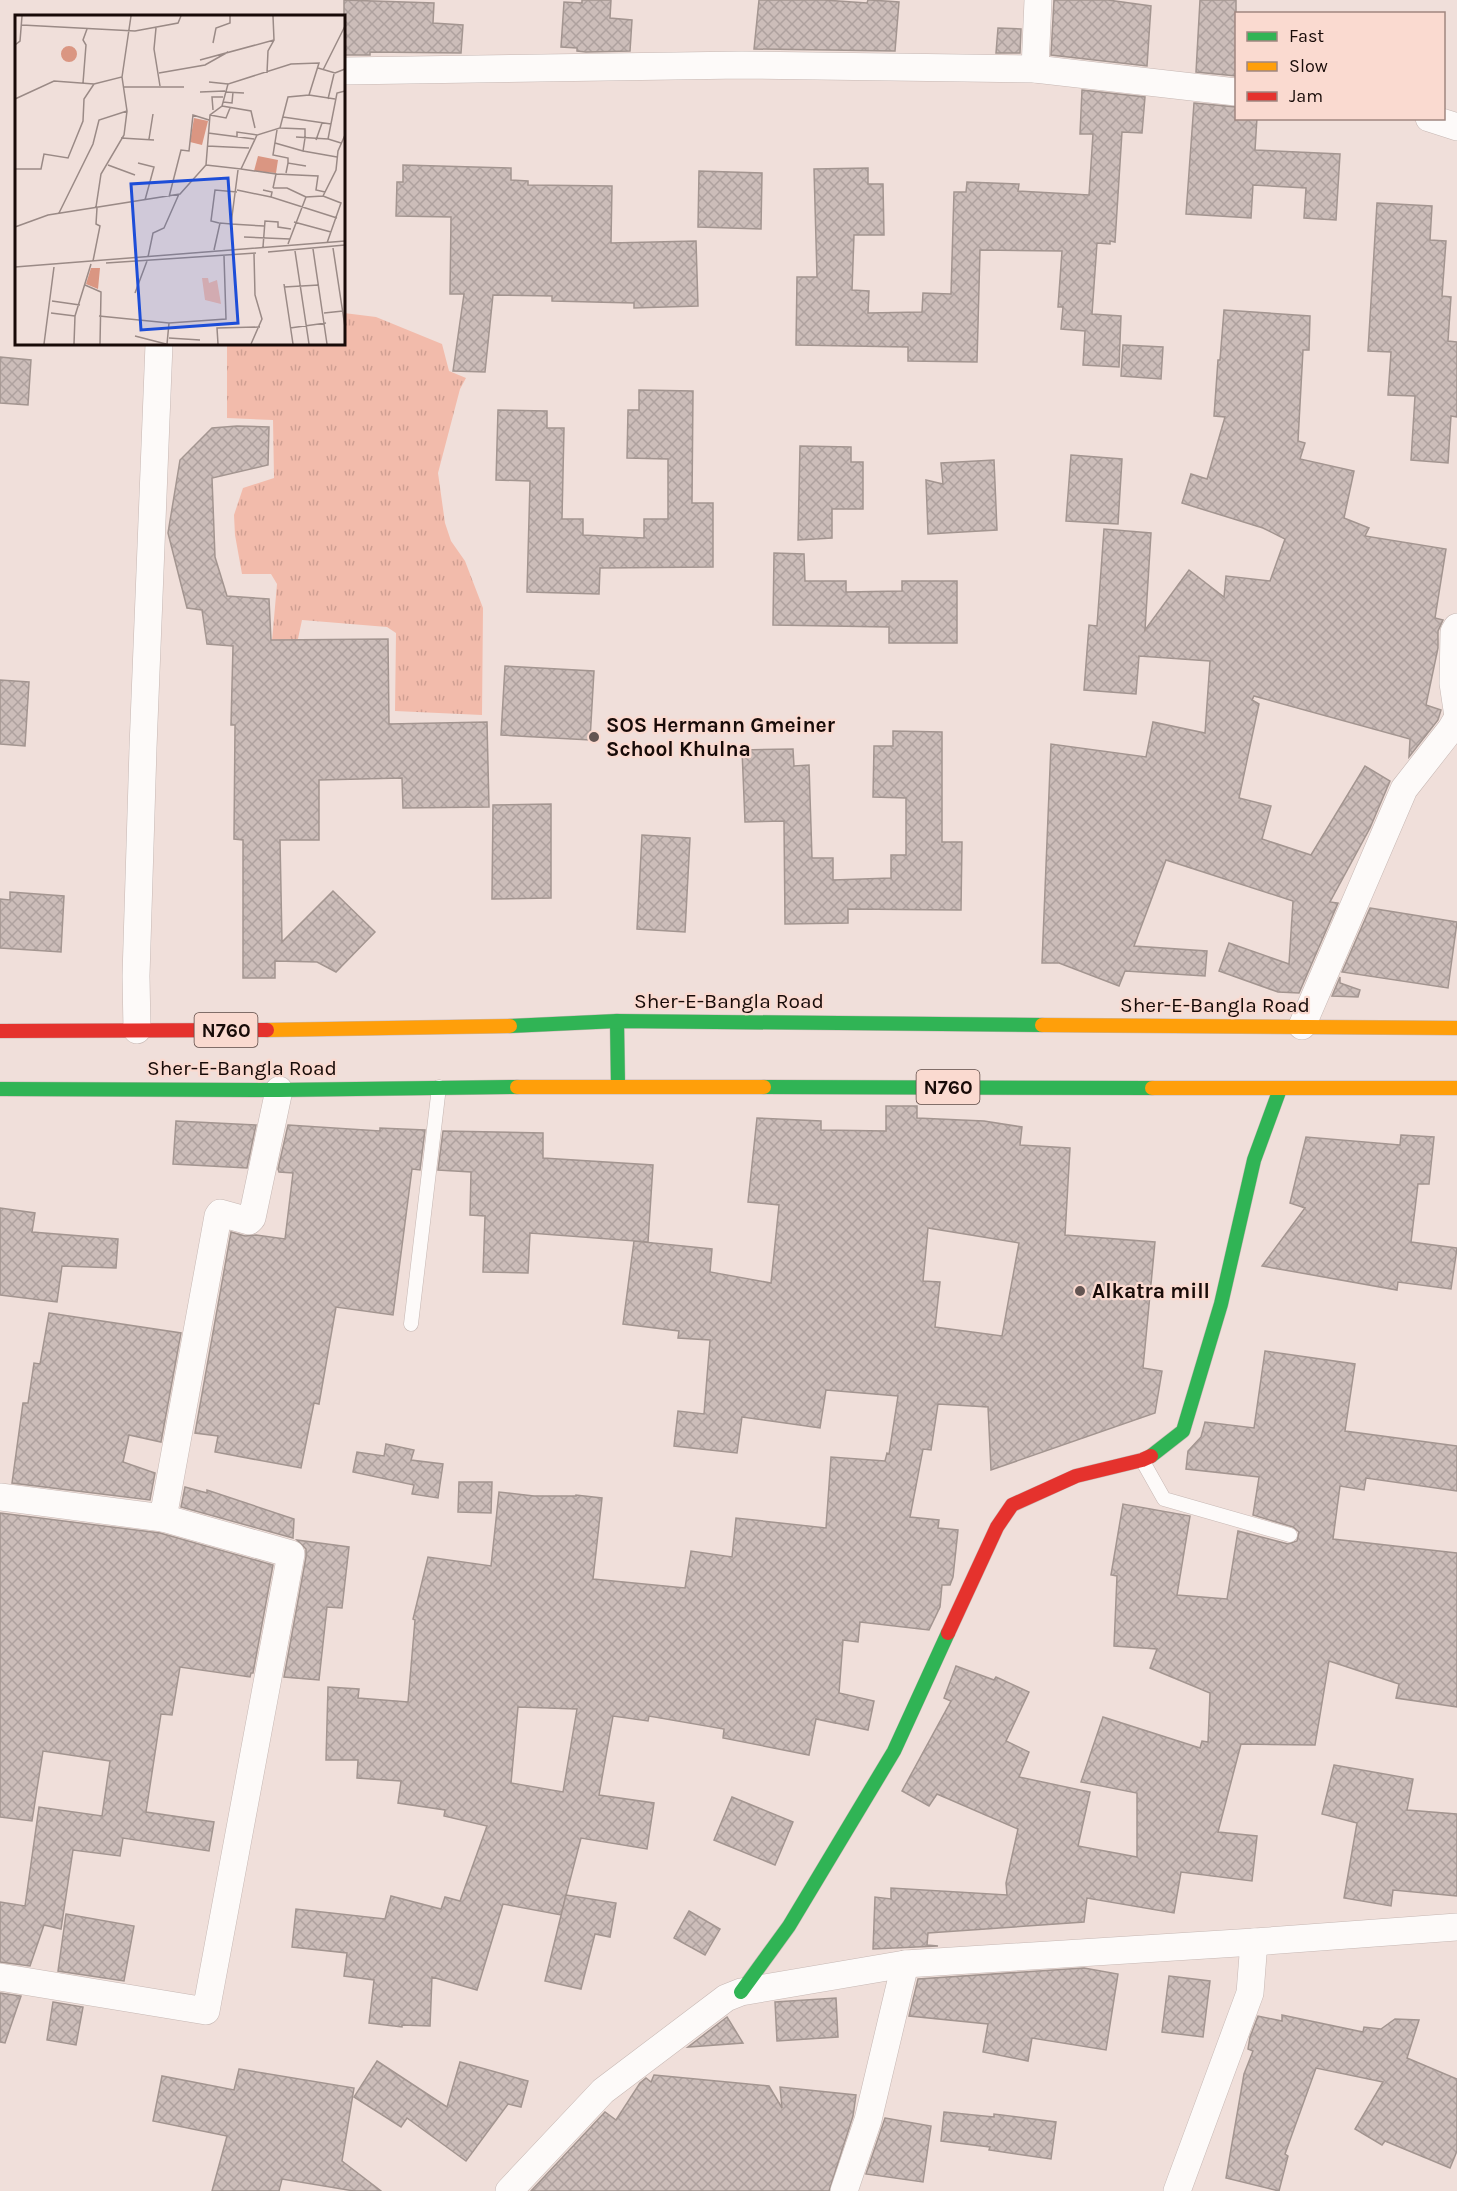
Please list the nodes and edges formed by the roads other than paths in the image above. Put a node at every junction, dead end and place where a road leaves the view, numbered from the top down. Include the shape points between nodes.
1 (1038, 0) edge
2 (1035, 69) junction
3 (345, 71) edge
4 (1235, 92) edge
5 (1435, 120) edge
6 (1457, 127) edge
7 (159, 345) edge
8 (1457, 627) edge
9 (1457, 710) edge
10 (1457, 719) edge
11 (616, 1021) junction
12 (1302, 1026) junction
13 (1457, 1028) edge
14 (137, 1030) junction
15 (0, 1031) edge
16 (618, 1086) junction
17 (439, 1087) junction
18 (1457, 1088) edge
19 (0, 1089) edge
20 (1280, 1089) junction
21 (279, 1090) junction
22 (411, 1324) dead end
23 (1142, 1460) junction
24 (0, 1497) edge
25 (163, 1518) junction
26 (1290, 1535) dead end
27 (1457, 1927) edge
28 (1254, 1942) junction
29 (905, 1964) junction
30 (0, 1977) edge
31 (741, 1992) junction
32 (509, 2191) edge
33 (844, 2191) edge
34 (1177, 2191) edge

1 - 2 street
2 - 3 street via 742,65
2 - 4 street
5 - 6 street
7 - 14 street via 143,748
8 - 9 street via 1453,683
10 - 12 street via 1404,789
11 - 12 main road, Sher-E-Bangla Road / N760
11 - 14 main road, Sher-E-Bangla Road / N760 via 452,1028
11 - 16 main road
12 - 13 main road, Sher-E-Bangla Road / N760
14 - 15 main road, Sher-E-Bangla Road / N760
16 - 17 main road, Sher-E-Bangla Road / N760
16 - 20 main road, Sher-E-Bangla Road / N760
17 - 21 main road, Sher-E-Bangla Road / N760
17 - 22 lane
18 - 20 main road, Sher-E-Bangla Road / N760
19 - 21 main road, Sher-E-Bangla Road / N760
20 - 23 main road via 1254,1160 1221,1304 1183,1431
21 - 25 street via 252,1218 249,1221 220,1213 218,1216
23 - 26 lane via 1164,1499
23 - 31 main road via 1076,1476 1012,1505 997,1527 894,1751 789,1926
24 - 25 street
25 - 30 street via 291,1554 206,2011
27 - 28 street
28 - 29 street
28 - 34 street via 1250,1993
29 - 31 street
29 - 33 street via 868,2120
31 - 32 street via 726,1998 603,2091

